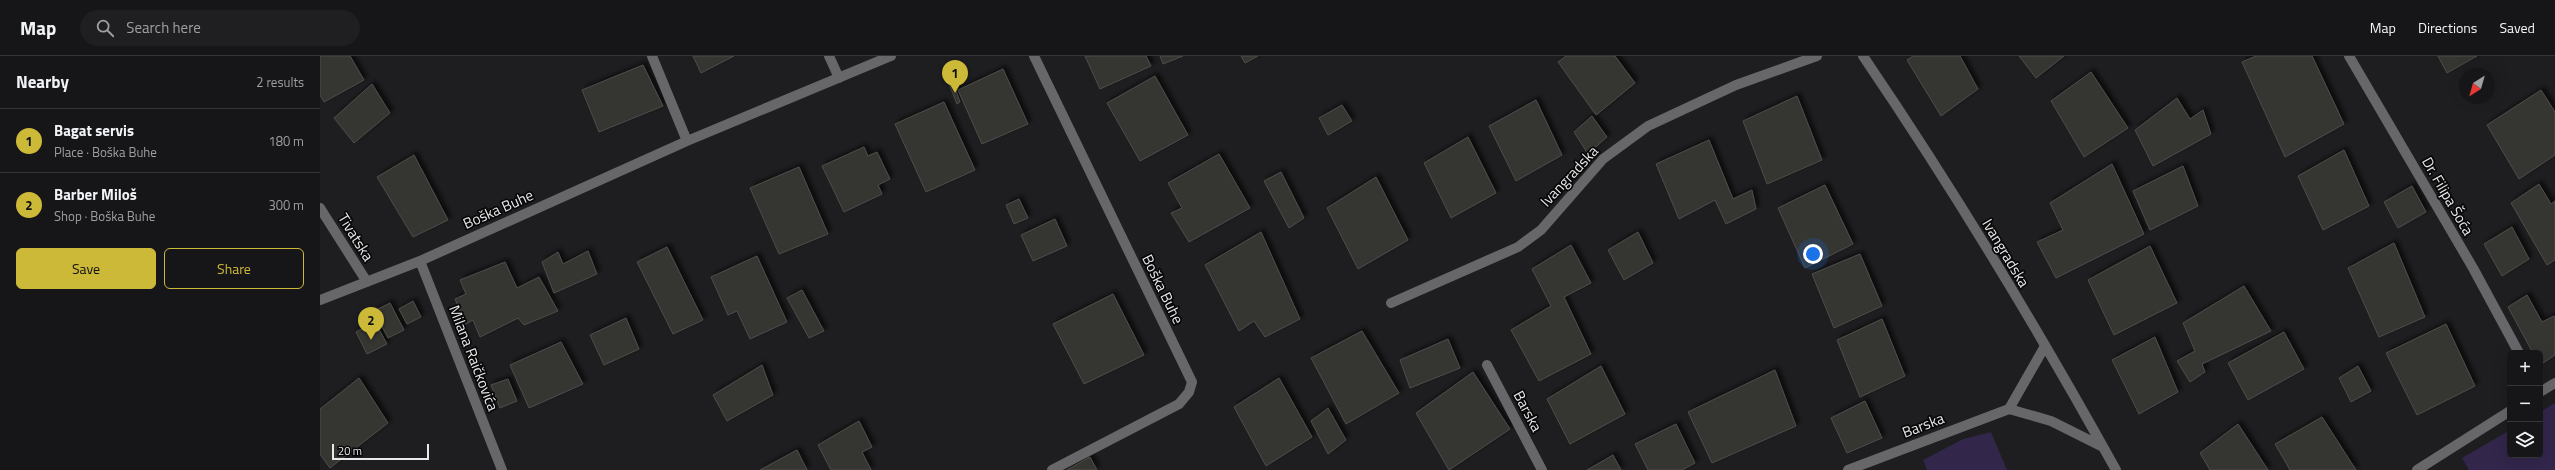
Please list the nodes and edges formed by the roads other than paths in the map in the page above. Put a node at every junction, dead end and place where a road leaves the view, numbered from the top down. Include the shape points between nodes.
1 (652, 56) edge
2 (829, 56) edge
3 (891, 56) edge
4 (1034, 56) edge
5 (1817, 56) edge
6 (1863, 56) edge
7 (2349, 56) edge
8 (838, 78) junction
9 (687, 141) junction
10 (320, 208) edge
11 (420, 261) junction
12 (367, 282) junction
13 (320, 300) edge
14 (1391, 303) dead end
15 (2045, 346) junction
16 (2517, 350) edge
17 (1487, 366) dead end
18 (2555, 383) edge
19 (2543, 390) edge
20 (2009, 409) junction
21 (2507, 413) edge
22 (2103, 447) junction
23 (499, 469) edge
24 (1052, 470) edge
25 (1542, 470) edge
26 (1848, 470) edge
27 (2116, 470) edge
28 (2416, 470) edge

1 - 9 street
2 - 8 street
3 - 8 street, Boška Buhe
4 - 24 street, Boška Buhe via 1192,382 1189,392 1179,404
5 - 14 street, Ivangradska via 1736,85 1648,126 1603,159 1541,230 1518,248
6 - 15 street, Ivangradska via 1906,120
7 - 16 street, Dr. Filipa Šoća via 2473,268
8 - 9 street, Boška Buhe
9 - 11 street, Boška Buhe
10 - 12 street, Tivatska
11 - 12 street, Boška Buhe
11 - 23 street, Milana Raičkovića
12 - 13 street, Boška Buhe
15 - 20 street
15 - 22 street, Ivangradska
17 - 25 street, Barska
18 - 19 street
20 - 22 street via 2051,421
20 - 26 street, Barska
21 - 28 street
22 - 27 street, Ivangradska

